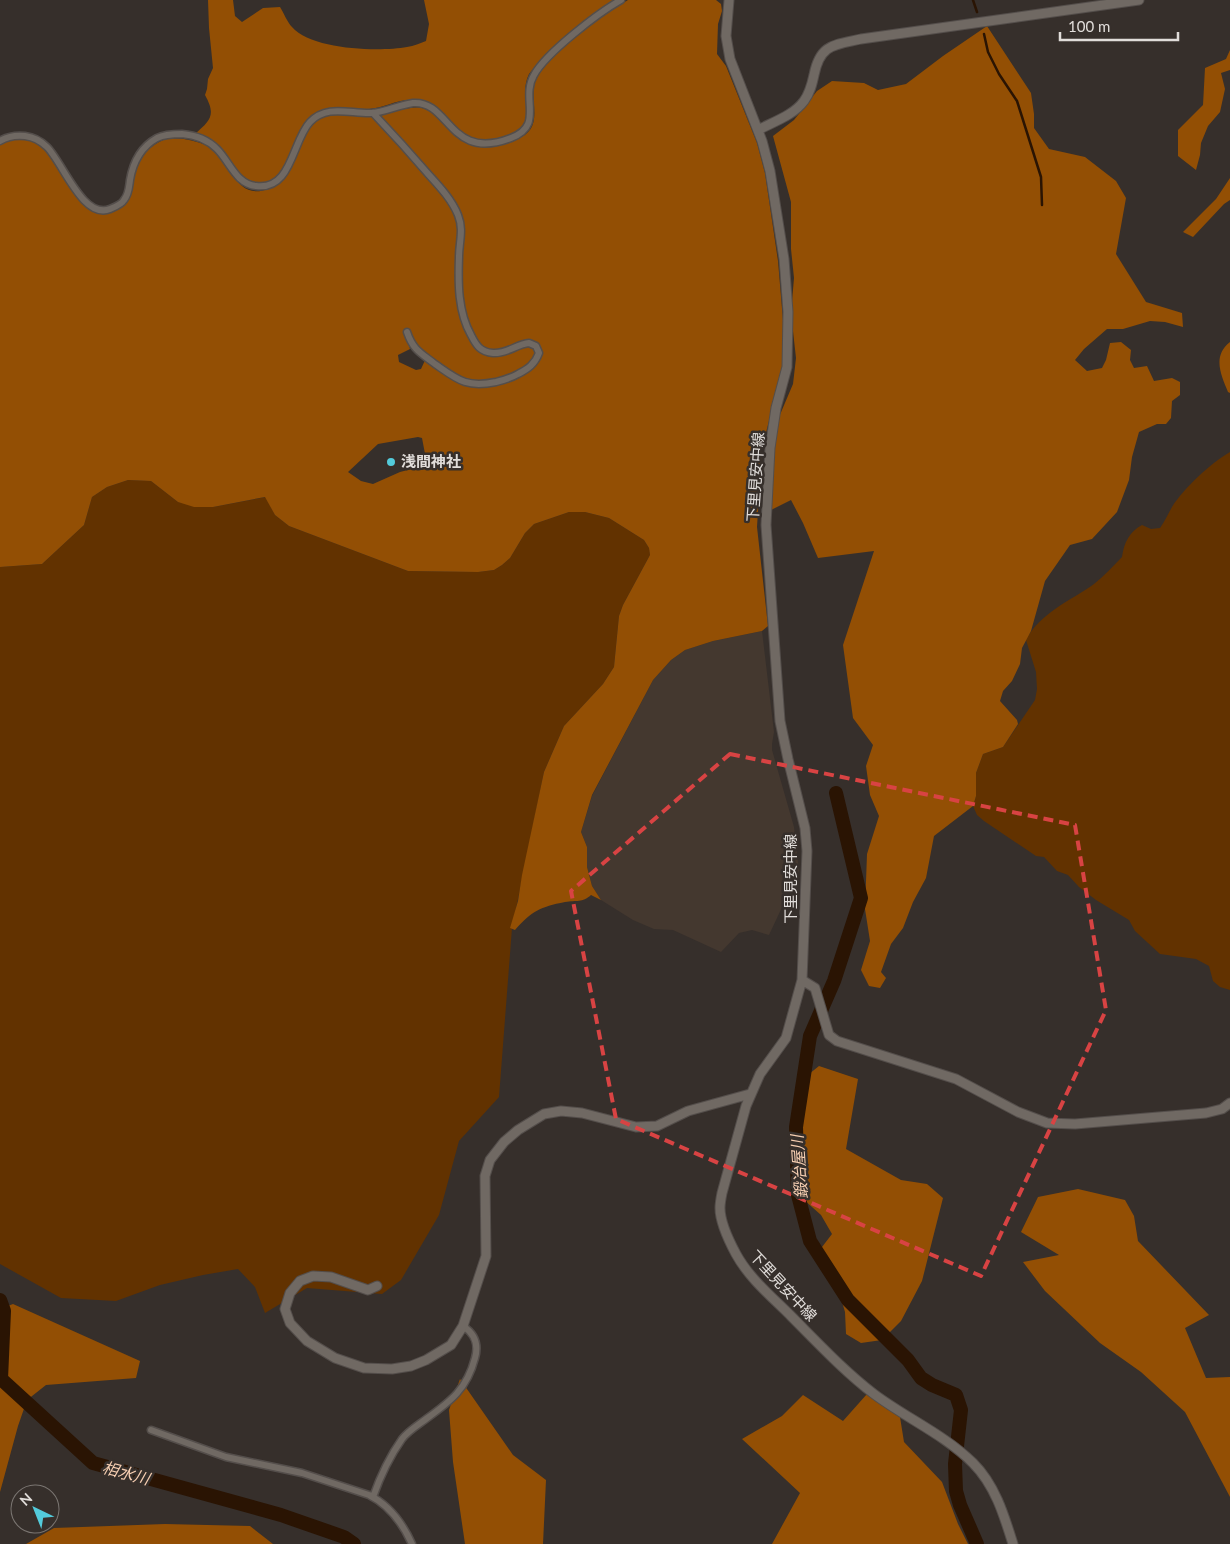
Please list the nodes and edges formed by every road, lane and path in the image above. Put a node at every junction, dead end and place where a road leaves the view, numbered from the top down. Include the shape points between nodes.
1 (621, 0) edge
2 (728, 0) edge
3 (1139, 0) edge
4 (372, 113) junction
5 (758, 130) junction
6 (0, 141) edge
7 (407, 332) dead end
8 (802, 980) junction
9 (750, 1094) junction
10 (1230, 1103) edge
11 (377, 1286) dead end
12 (463, 1326) junction
13 (151, 1430) dead end
14 (373, 1497) junction
15 (412, 1544) edge
16 (1013, 1544) edge

1 - 4 street via 565,41 534,75 530,87 529,123 524,131 512,138 494,143 473,142 459,135 436,112 416,103
2 - 5 street, 下里見安中線 via 726,36 730,58
3 - 5 street via 837,44 819,56 812,86 804,101 794,111
4 - 6 street via 343,111 318,116 302,133 294,157 282,176 262,187 253,186 238,176 207,141 184,134 158,137 138,155 124,202 108,210 98,210 83,201 47,146 32,138 13,136
4 - 7 street via 412,154 456,208 462,225 459,255 461,309 476,346 495,353 530,343 539,353 531,366 511,378 470,384 454,378 417,351
5 - 8 street, 下里見安中線 via 770,171 784,259 788,312 787,367 770,448 766,525 780,721 806,836
8 - 9 street, 下里見安中線 via 786,1038
8 - 10 street via 815,988 829,1035 837,1041 956,1079 1018,1112 1047,1123 1076,1124 1206,1113
9 - 12 street via 688,1111 657,1126 636,1127 561,1111 544,1114 518,1130 490,1160 485,1176 486,1256
9 - 16 street, 下里見安中線 via 720,1208 737,1255 757,1282 852,1376 947,1442 978,1469 1003,1512
11 - 12 street via 368,1290 331,1277 313,1276 300,1281 290,1293 285,1309 290,1323 307,1341 335,1358 364,1368 392,1369 426,1360 456,1340
12 - 14 street via 472,1332 476,1340 477,1353 472,1372 448,1404 403,1438
13 - 14 street via 226,1457 302,1473
14 - 15 street via 398,1520

